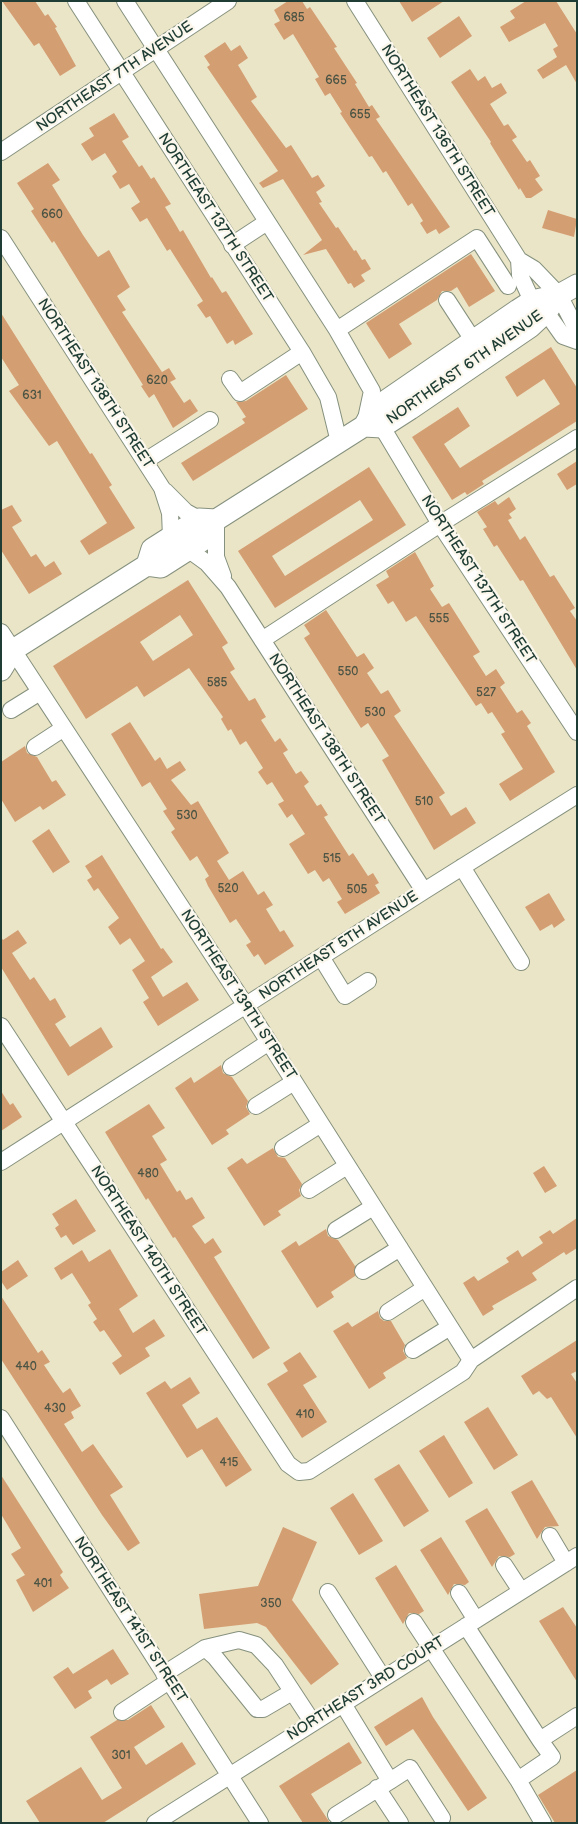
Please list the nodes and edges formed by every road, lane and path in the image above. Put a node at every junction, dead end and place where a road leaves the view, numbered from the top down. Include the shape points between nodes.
1 (76, 1) edge
2 (125, 1) edge
3 (228, 1) edge
4 (355, 1) edge
5 (155, 50) junction
6 (121, 73) junction
7 (1, 152) edge
8 (267, 222) junction
9 (496, 224) junction
10 (1, 238) edge
11 (477, 238) junction
12 (232, 245) junction
13 (519, 260) junction
14 (508, 286) dead end
15 (568, 290) edge
16 (447, 300) dead end
17 (539, 307) junction
18 (337, 330) junction
19 (577, 330) edge
20 (473, 340) junction
21 (577, 341) edge
22 (302, 352) junction
23 (230, 379) dead end
24 (210, 420) dead end
25 (373, 426) junction
26 (577, 438) edge
27 (340, 442) junction
28 (145, 461) junction
29 (162, 488) junction
30 (207, 520) junction
31 (440, 524) junction
32 (171, 537) junction
33 (189, 550) junction
34 (147, 565) junction
35 (228, 588) junction
36 (1, 632) edge
37 (262, 640) junction
38 (7, 651) edge
39 (1, 670) edge
40 (40, 692) junction
41 (11, 710) dead end
42 (64, 728) junction
43 (577, 732) edge
44 (35, 746) dead end
45 (577, 796) edge
46 (462, 867) junction
47 (424, 890) junction
48 (321, 957) junction
49 (521, 962) dead end
50 (368, 981) dead end
51 (246, 1006) junction
52 (1, 1026) edge
53 (269, 1042) junction
54 (231, 1067) dead end
55 (294, 1082) junction
56 (256, 1106) dead end
57 (64, 1122) junction
58 (321, 1124) junction
59 (283, 1148) dead end
60 (1, 1162) edge
61 (348, 1166) junction
62 (309, 1190) dead end
63 (373, 1207) junction
64 (336, 1230) dead end
65 (400, 1248) junction
66 (364, 1271) dead end
67 (425, 1288) junction
68 (577, 1288) edge
69 (388, 1312) dead end
70 (450, 1327) junction
71 (413, 1350) dead end
72 (471, 1360) junction
73 (1, 1418) edge
74 (550, 1536) dead end
75 (572, 1563) edge
76 (504, 1565) dead end
77 (328, 1592) dead end
78 (520, 1592) junction
79 (459, 1593) dead end
80 (414, 1622) dead end
81 (471, 1623) junction
82 (204, 1648) junction
83 (432, 1648) junction
84 (167, 1678) junction
85 (383, 1678) junction
86 (292, 1692) junction
87 (343, 1704) junction
88 (122, 1712) dead end
89 (577, 1716) edge
90 (313, 1723) junction
91 (540, 1740) junction
92 (229, 1776) junction
93 (518, 1780) junction
94 (384, 1785) junction
95 (336, 1815) dead end
96 (442, 1818) dead end
97 (155, 1823) edge
98 (260, 1823) edge
99 (400, 1823) edge
100 (543, 1823) edge

1 - 6 street, NORTHEAST 137TH STREET
2 - 5 street
3 - 5 street, NORTHEAST 7TH AVENUE
4 - 9 street, NORTHEAST 136TH STREET
5 - 6 street, NORTHEAST 7TH AVENUE
5 - 8 street
6 - 7 street, NORTHEAST 7TH AVENUE
6 - 12 street, NORTHEAST 137TH STREET
8 - 12 street
8 - 18 street
9 - 11 street
9 - 13 street, NORTHEAST 136TH STREET
10 - 28 street, NORTHEAST 138TH STREET
11 - 14 street
11 - 18 street
12 - 22 street, NORTHEAST 137TH STREET
13 - 15 street, NORTHEAST 136TH STREET
13 - 17 street, NORTHEAST 136TH STREET via 520,275
15 - 17 main road, NORTHEAST 6TH AVENUE
15 - 19 street, NORTHEAST 136TH STREET
16 - 20 street
17 - 20 main road, NORTHEAST 6TH AVENUE
17 - 21 street, NORTHEAST 136TH STREET via 563,336
17 - 25 main road, NORTHEAST 6TH AVENUE via 530,327
18 - 25 street via 372,391
20 - 25 main road, NORTHEAST 6TH AVENUE via 374,409
22 - 23 street via 240,394
22 - 27 street, NORTHEAST 137TH STREET via 328,397
24 - 28 street
25 - 27 main road, NORTHEAST 6TH AVENUE
25 - 31 street, NORTHEAST 137TH STREET
26 - 31 street
27 - 30 main road, NORTHEAST 6TH AVENUE
28 - 29 street, NORTHEAST 138TH STREET
29 - 30 street via 186,512
29 - 32 street, NORTHEAST 138TH STREET via 170,513
30 - 32 main road, NORTHEAST 6TH AVENUE
30 - 33 main road, NORTHEAST 6TH AVENUE via 208,537
30 - 35 street, NORTHEAST 138TH STREET
31 - 37 street
31 - 43 street, NORTHEAST 137TH STREET
32 - 34 main road, NORTHEAST 6TH AVENUE via 152,549
33 - 34 main road, NORTHEAST 6TH AVENUE via 161,567
33 - 35 street, NORTHEAST 138TH STREET via 207,563
34 - 38 main road, NORTHEAST 6TH AVENUE
35 - 37 street, NORTHEAST 138TH STREET
36 - 38 street, NORTHEAST 139TH STREET
37 - 47 street, NORTHEAST 138TH STREET
38 - 39 main road, NORTHEAST 6TH AVENUE
38 - 40 street, NORTHEAST 139TH STREET
40 - 41 street
40 - 42 street, NORTHEAST 139TH STREET
42 - 44 street
42 - 51 street, NORTHEAST 139TH STREET
45 - 46 street, NORTHEAST 5TH AVENUE
46 - 47 street, NORTHEAST 5TH AVENUE
46 - 49 street
47 - 48 street, NORTHEAST 5TH AVENUE
48 - 50 street via 345,996
48 - 51 street, NORTHEAST 5TH AVENUE
51 - 53 street, NORTHEAST 139TH STREET
51 - 57 street, NORTHEAST 5TH AVENUE
52 - 57 street, NORTHEAST 140TH STREET
53 - 54 street
53 - 55 street, NORTHEAST 139TH STREET
55 - 56 street
55 - 58 street, NORTHEAST 139TH STREET
57 - 60 street, NORTHEAST 5TH AVENUE
57 - 72 street, NORTHEAST 140TH STREET via 288,1464 299,1472 309,1471 463,1372
58 - 59 street
58 - 61 street, NORTHEAST 139TH STREET
61 - 62 street
61 - 63 street, NORTHEAST 139TH STREET
63 - 64 street
63 - 65 street, NORTHEAST 139TH STREET
65 - 66 street
65 - 67 street, NORTHEAST 139TH STREET
67 - 69 street
67 - 70 street, NORTHEAST 139TH STREET
68 - 72 street
70 - 71 street
70 - 72 street, NORTHEAST 139TH STREET
73 - 84 street, NORTHEAST 141ST STREET
74 - 75 street
75 - 78 street, NORTHEAST 3RD COURT
76 - 78 street
77 - 85 street
78 - 81 street, NORTHEAST 3RD COURT
79 - 81 street
80 - 83 street
81 - 83 street, NORTHEAST 3RD COURT
81 - 91 street via 482,1651
82 - 84 street
82 - 86 street via 239,1640 256,1645 275,1665
82 - 86 street via 215,1657 257,1710
83 - 85 street, NORTHEAST 3RD COURT
83 - 93 street
84 - 88 street
84 - 92 street, NORTHEAST 141ST STREET
85 - 87 street, NORTHEAST 3RD COURT
86 - 90 street
87 - 90 street, NORTHEAST 3RD COURT
87 - 94 street
89 - 91 street
90 - 92 street, NORTHEAST 3RD COURT
91 - 93 street via 552,1757
92 - 97 street, NORTHEAST 3RD COURT
92 - 98 street, NORTHEAST 141ST STREET
93 - 100 street
94 - 95 street
94 - 96 street via 410,1768
94 - 99 street

